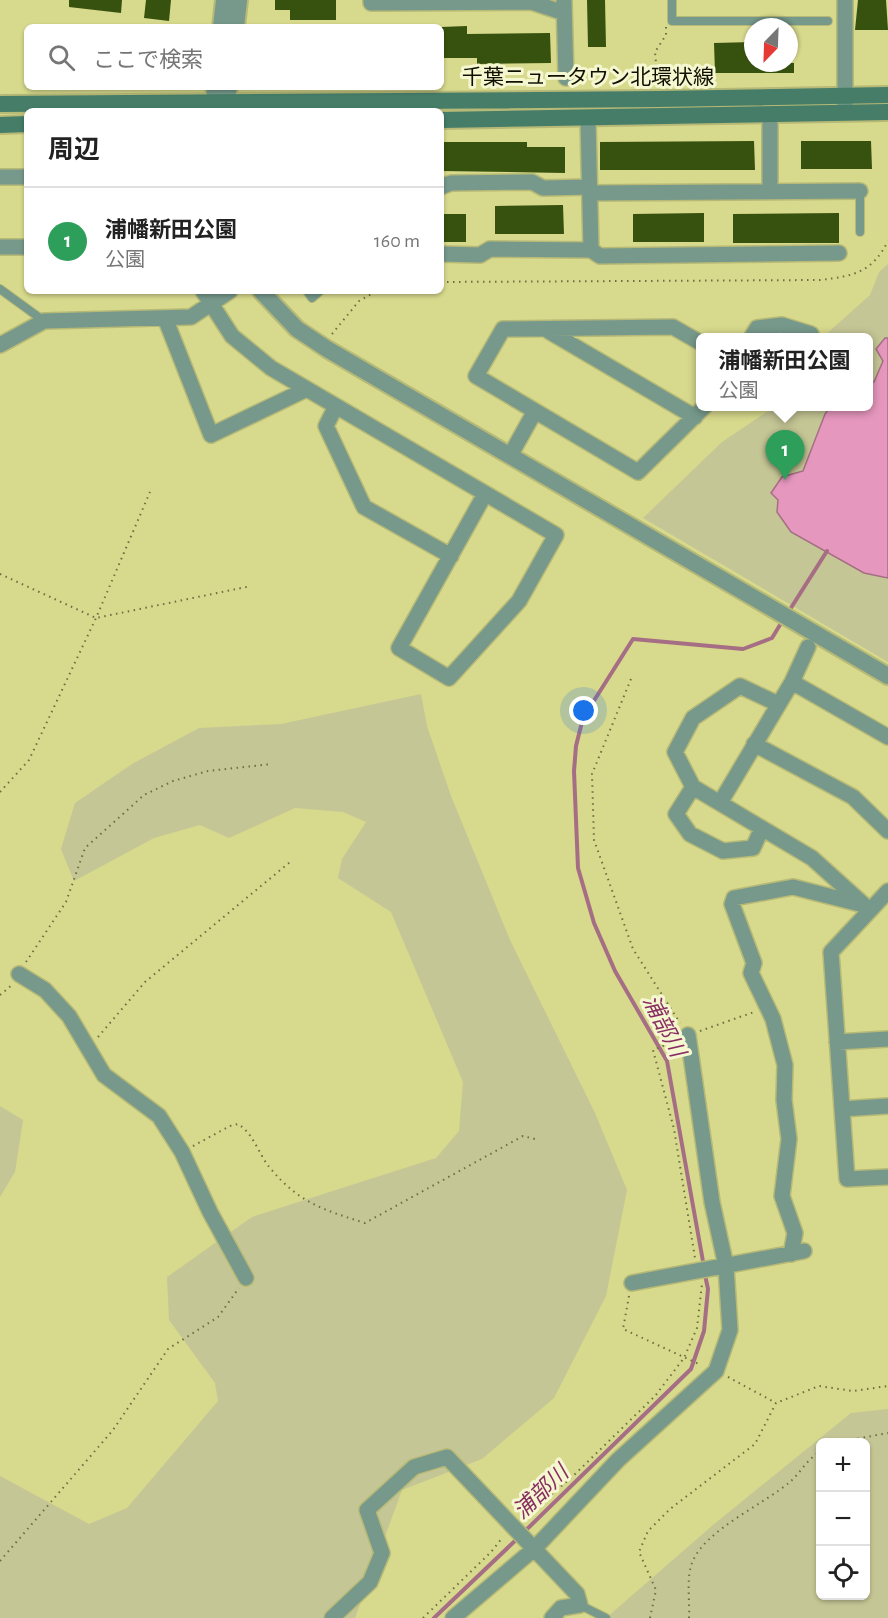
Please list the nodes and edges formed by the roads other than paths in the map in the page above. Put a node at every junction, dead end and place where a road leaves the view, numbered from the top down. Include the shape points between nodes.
1 (224, 0) edge
2 (239, 0) edge
3 (371, 0) edge
4 (672, 0) edge
5 (845, 0) edge
6 (531, 1) edge
7 (564, 7) edge
8 (828, 21) dead end
9 (221, 24) edge
10 (236, 24) edge
11 (566, 78) dead end
12 (888, 95) edge
13 (845, 97) junction
14 (221, 100) edge
15 (0, 104) edge
16 (888, 112) edge
17 (845, 114) junction
18 (770, 116) junction
19 (588, 119) junction
20 (444, 120) edge
21 (24, 124) edge
22 (0, 125) edge
23 (0, 177) edge
24 (24, 177) edge
25 (444, 186) edge
26 (590, 190) junction
27 (770, 191) junction
28 (860, 191) joint
29 (860, 232) dead end
30 (24, 247) edge
31 (0, 248) edge
32 (591, 250) junction
33 (839, 253) dead end
34 (444, 254) edge
35 (0, 290) edge
36 (264, 294) edge
37 (206, 297) edge
38 (165, 318) junction
39 (44, 321) junction
40 (544, 328) junction
41 (754, 333) edge
42 (809, 333) edge
43 (696, 340) edge
44 (0, 345) edge
45 (307, 389) junction
46 (336, 406) junction
47 (696, 410) edge
48 (535, 411) junction
49 (700, 412) edge
50 (511, 454) junction
51 (486, 494) junction
52 (451, 556) junction
53 (808, 647) dead end
54 (888, 676) edge
55 (792, 681) junction
56 (778, 704) junction
57 (888, 737) edge
58 (754, 744) junction
59 (693, 787) junction
60 (720, 803) junction
61 (762, 828) junction
62 (888, 831) edge
63 (888, 891) edge
64 (867, 908) junction
65 (20, 974) road end
66 (688, 1035) road end
67 (888, 1039) edge
68 (837, 1042) junction
69 (888, 1106) edge
70 (842, 1109) junction
71 (888, 1177) edge
72 (726, 1266) junction
73 (246, 1278) road end
74 (632, 1283) road end
75 (535, 1548) junction
76 (580, 1605) junction
77 (332, 1618) edge
78 (453, 1618) edge
79 (552, 1618) edge
80 (606, 1618) edge

1 - 9 street
2 - 10 street
3 - 6 street
4 - 8 lane via 672,21
5 - 13 street
6 - 7 street
7 - 11 street
12 - 13 main road, 千葉ニュータウン北環状線
13 - 14 main road, 千葉ニュータウン北環状線
13 - 17 street
14 - 15 main road, 千葉ニュータウン北環状線
16 - 17 main road, 千葉ニュータウン北環状線
17 - 18 main road, 千葉ニュータウン北環状線
18 - 19 main road, 千葉ニュータウン北環状線
18 - 27 street
19 - 20 main road, 千葉ニュータウン北環状線
19 - 26 street
21 - 22 main road
23 - 24 street
25 - 26 street via 532,182 543,188
26 - 27 street
26 - 32 street
27 - 28 street
28 - 29 lane
30 - 31 street
32 - 33 street via 600,256
32 - 34 street via 490,249 480,255
35 - 39 lane
36 - 50 street via 297,329 327,349
37 - 38 street via 191,317
37 - 45 street via 232,336 246,349
38 - 39 street
38 - 45 street via 211,435
39 - 44 street
40 - 43 street via 673,327
40 - 47 street
40 - 48 street via 503,329 476,376
41 - 42 street via 757,328 782,325
45 - 46 street
46 - 51 street
46 - 52 street via 326,426 364,507
48 - 49 street via 638,472
48 - 50 street
50 - 54 street
51 - 52 street
51 - 52 street via 556,535 519,602 449,678 399,648
53 - 55 street
55 - 56 street
55 - 57 street
56 - 58 street
56 - 59 street via 740,686 693,718 675,752
58 - 60 street
58 - 62 street via 853,797
59 - 60 street
59 - 61 street via 676,814 690,834 723,851 753,848
60 - 61 street
61 - 64 street via 812,858
63 - 64 street
64 - 68 street via 831,952
64 - 72 street via 793,887 734,898 732,904 754,963 751,973 767,1007 785,1065 789,1139 782,1196 795,1233 797,1253
65 - 73 street via 58,1003 105,1075 159,1116 182,1152
66 - 72 street via 712,1202
67 - 68 street
68 - 70 street
69 - 70 street
70 - 71 street via 847,1179
72 - 74 street
72 - 75 street via 730,1330 716,1371 618,1460
75 - 76 street via 577,1594
75 - 77 street via 447,1457 414,1467 367,1510 382,1553 370,1582
75 - 78 street
76 - 79 street via 561,1608
76 - 80 lane

